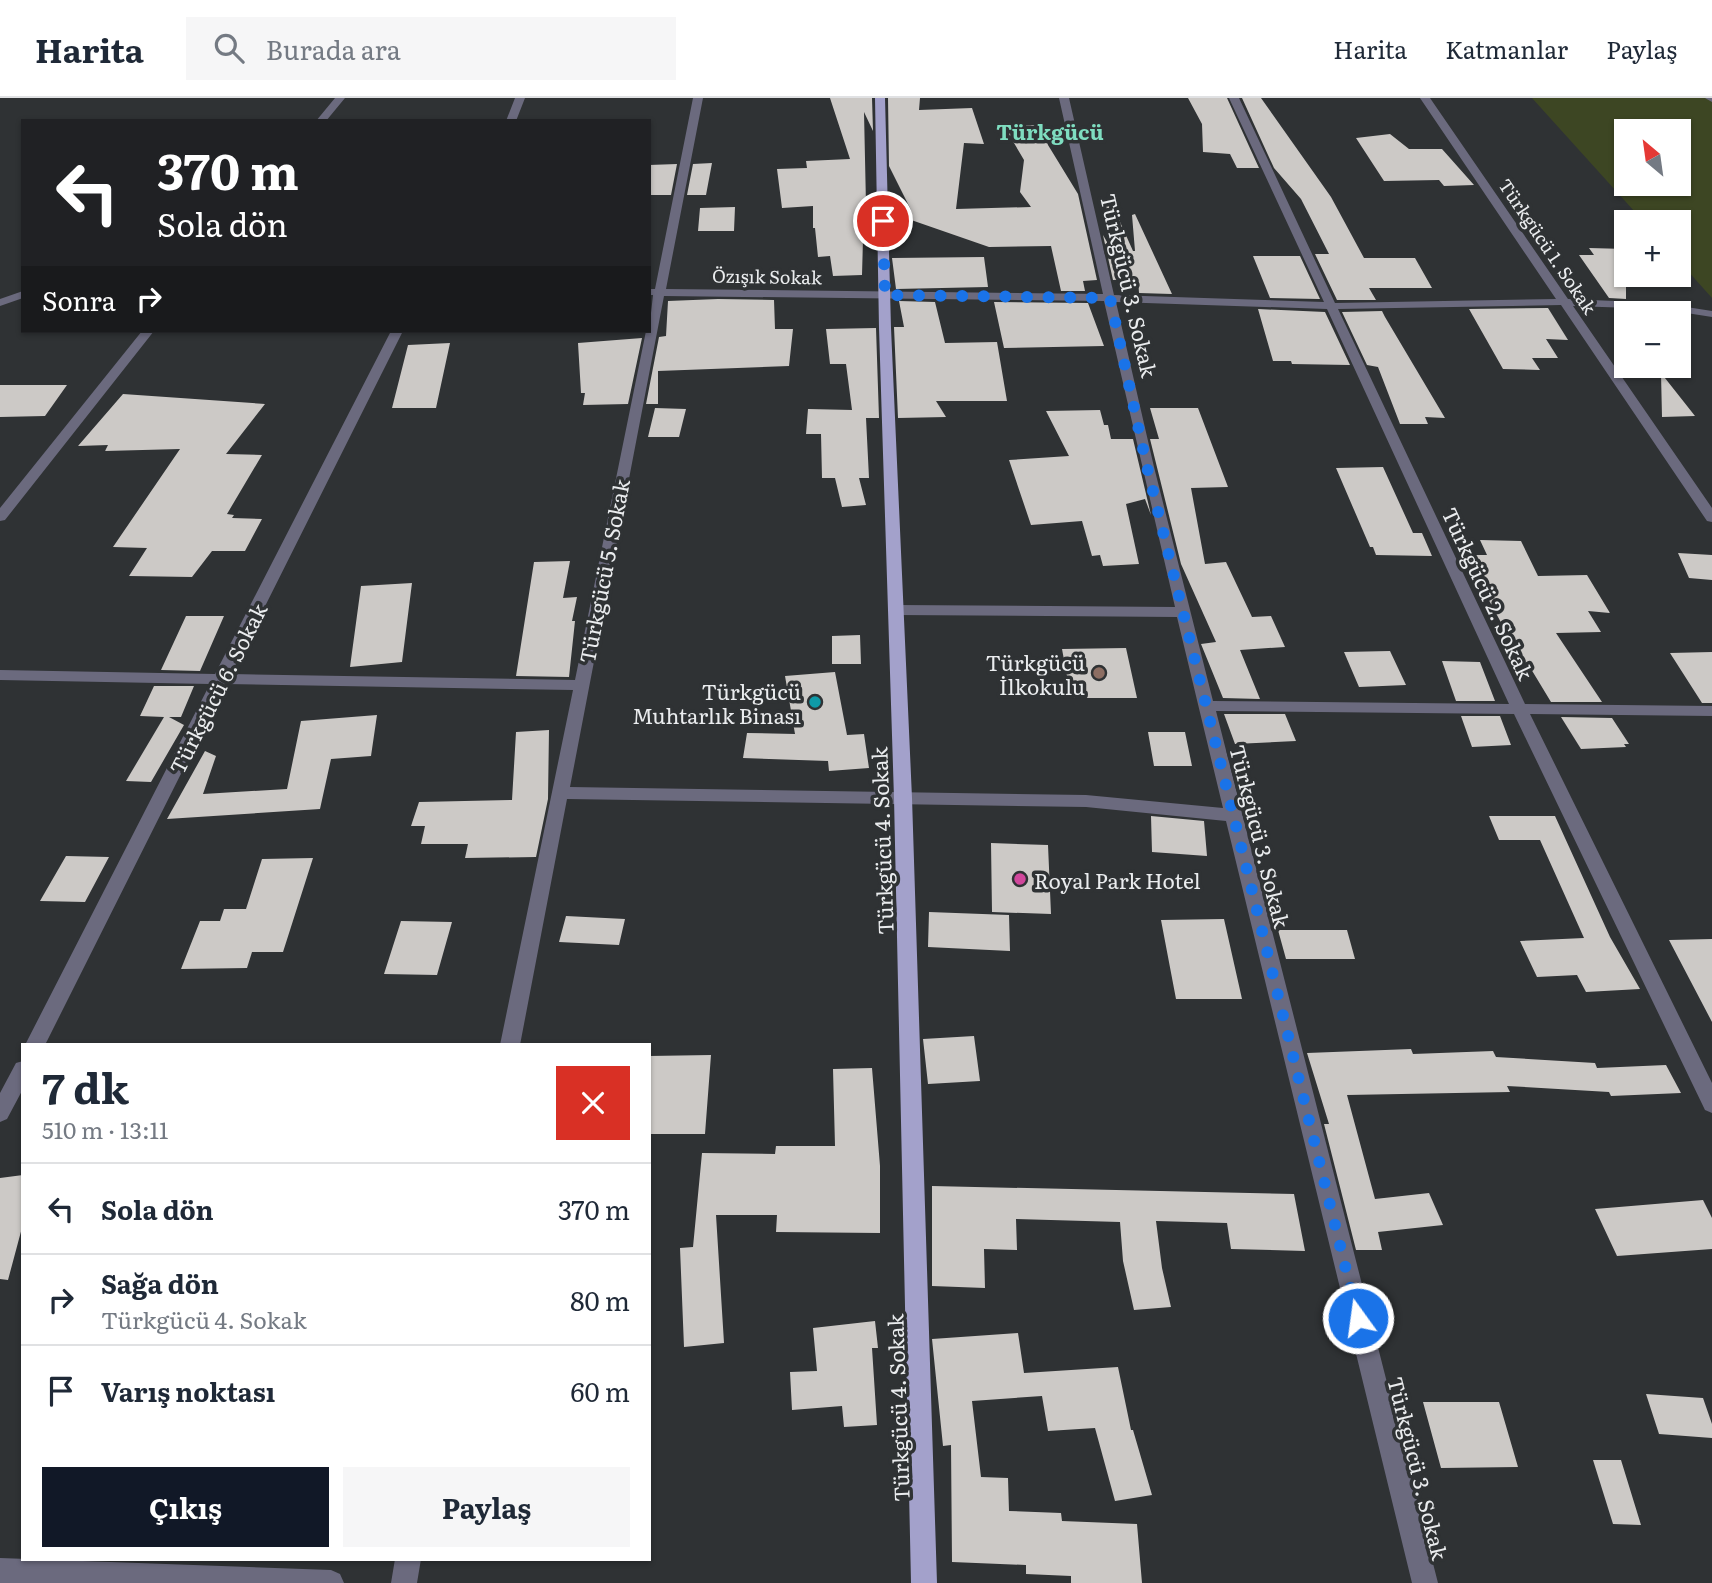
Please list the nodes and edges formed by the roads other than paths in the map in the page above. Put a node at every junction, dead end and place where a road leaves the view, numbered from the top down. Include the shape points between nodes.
1 (340, 98) edge
2 (520, 98) edge
3 (698, 98) edge
4 (880, 98) edge
5 (1064, 98) edge
6 (1234, 98) edge
7 (1425, 98) edge
8 (323, 119) edge
9 (512, 119) edge
10 (654, 292) edge
11 (21, 295) edge
12 (885, 295) junction
13 (1110, 298) junction
14 (1565, 302) junction
15 (0, 303) edge
16 (1332, 306) junction
17 (1712, 313) edge
18 (146, 333) edge
19 (396, 333) edge
20 (646, 333) edge
21 (0, 517) edge
22 (1712, 518) edge
23 (896, 610) junction
24 (1184, 612) junction
25 (0, 675) edge
26 (222, 679) junction
27 (580, 685) junction
28 (1206, 706) junction
29 (1519, 708) junction
30 (1712, 711) edge
31 (560, 793) junction
32 (903, 798) junction
33 (1232, 815) junction
34 (36, 1043) edge
35 (510, 1043) edge
36 (21, 1073) edge
37 (1712, 1104) edge
38 (0, 1113) edge
39 (408, 1561) edge
40 (0, 1571) edge
41 (331, 1583) edge
42 (404, 1583) edge
43 (924, 1583) edge
44 (1424, 1583) edge

1 - 8 street
2 - 9 street
3 - 10 street, Türkgücü 5. Sokak
4 - 12 main road, Türkgücü 4. Sokak
5 - 13 street, Türkgücü 3. Sokak
6 - 16 street, Türkgücü 2. Sokak
7 - 14 street, Türkgücü 1. Sokak
10 - 12 street, Özışık Sokak
11 - 15 street
12 - 13 street, Özışık Sokak
12 - 23 main road, Türkgücü 4. Sokak
13 - 16 street, Özışık Sokak
13 - 24 street, Türkgücü 3. Sokak
14 - 16 street, Özışık Sokak
14 - 17 street, Özışık Sokak
14 - 22 street, Türkgücü 1. Sokak
16 - 29 street, Türkgücü 2. Sokak
18 - 21 street
19 - 26 street, Türkgücü 6. Sokak
20 - 27 street, Türkgücü 5. Sokak
23 - 24 street
23 - 32 main road, Türkgücü 4. Sokak
24 - 28 street, Türkgücü 3. Sokak
25 - 26 street
26 - 27 street
26 - 34 street, Türkgücü 6. Sokak
27 - 31 street, Türkgücü 5. Sokak
28 - 29 street
28 - 33 street, Türkgücü 3. Sokak
29 - 30 street
29 - 37 street, Türkgücü 2. Sokak
31 - 32 street
31 - 35 street, Türkgücü 5. Sokak
32 - 33 street via 1086,801
32 - 43 main road, Türkgücü 4. Sokak
33 - 44 street, Türkgücü 3. Sokak
36 - 38 street
39 - 42 street
40 - 41 street

